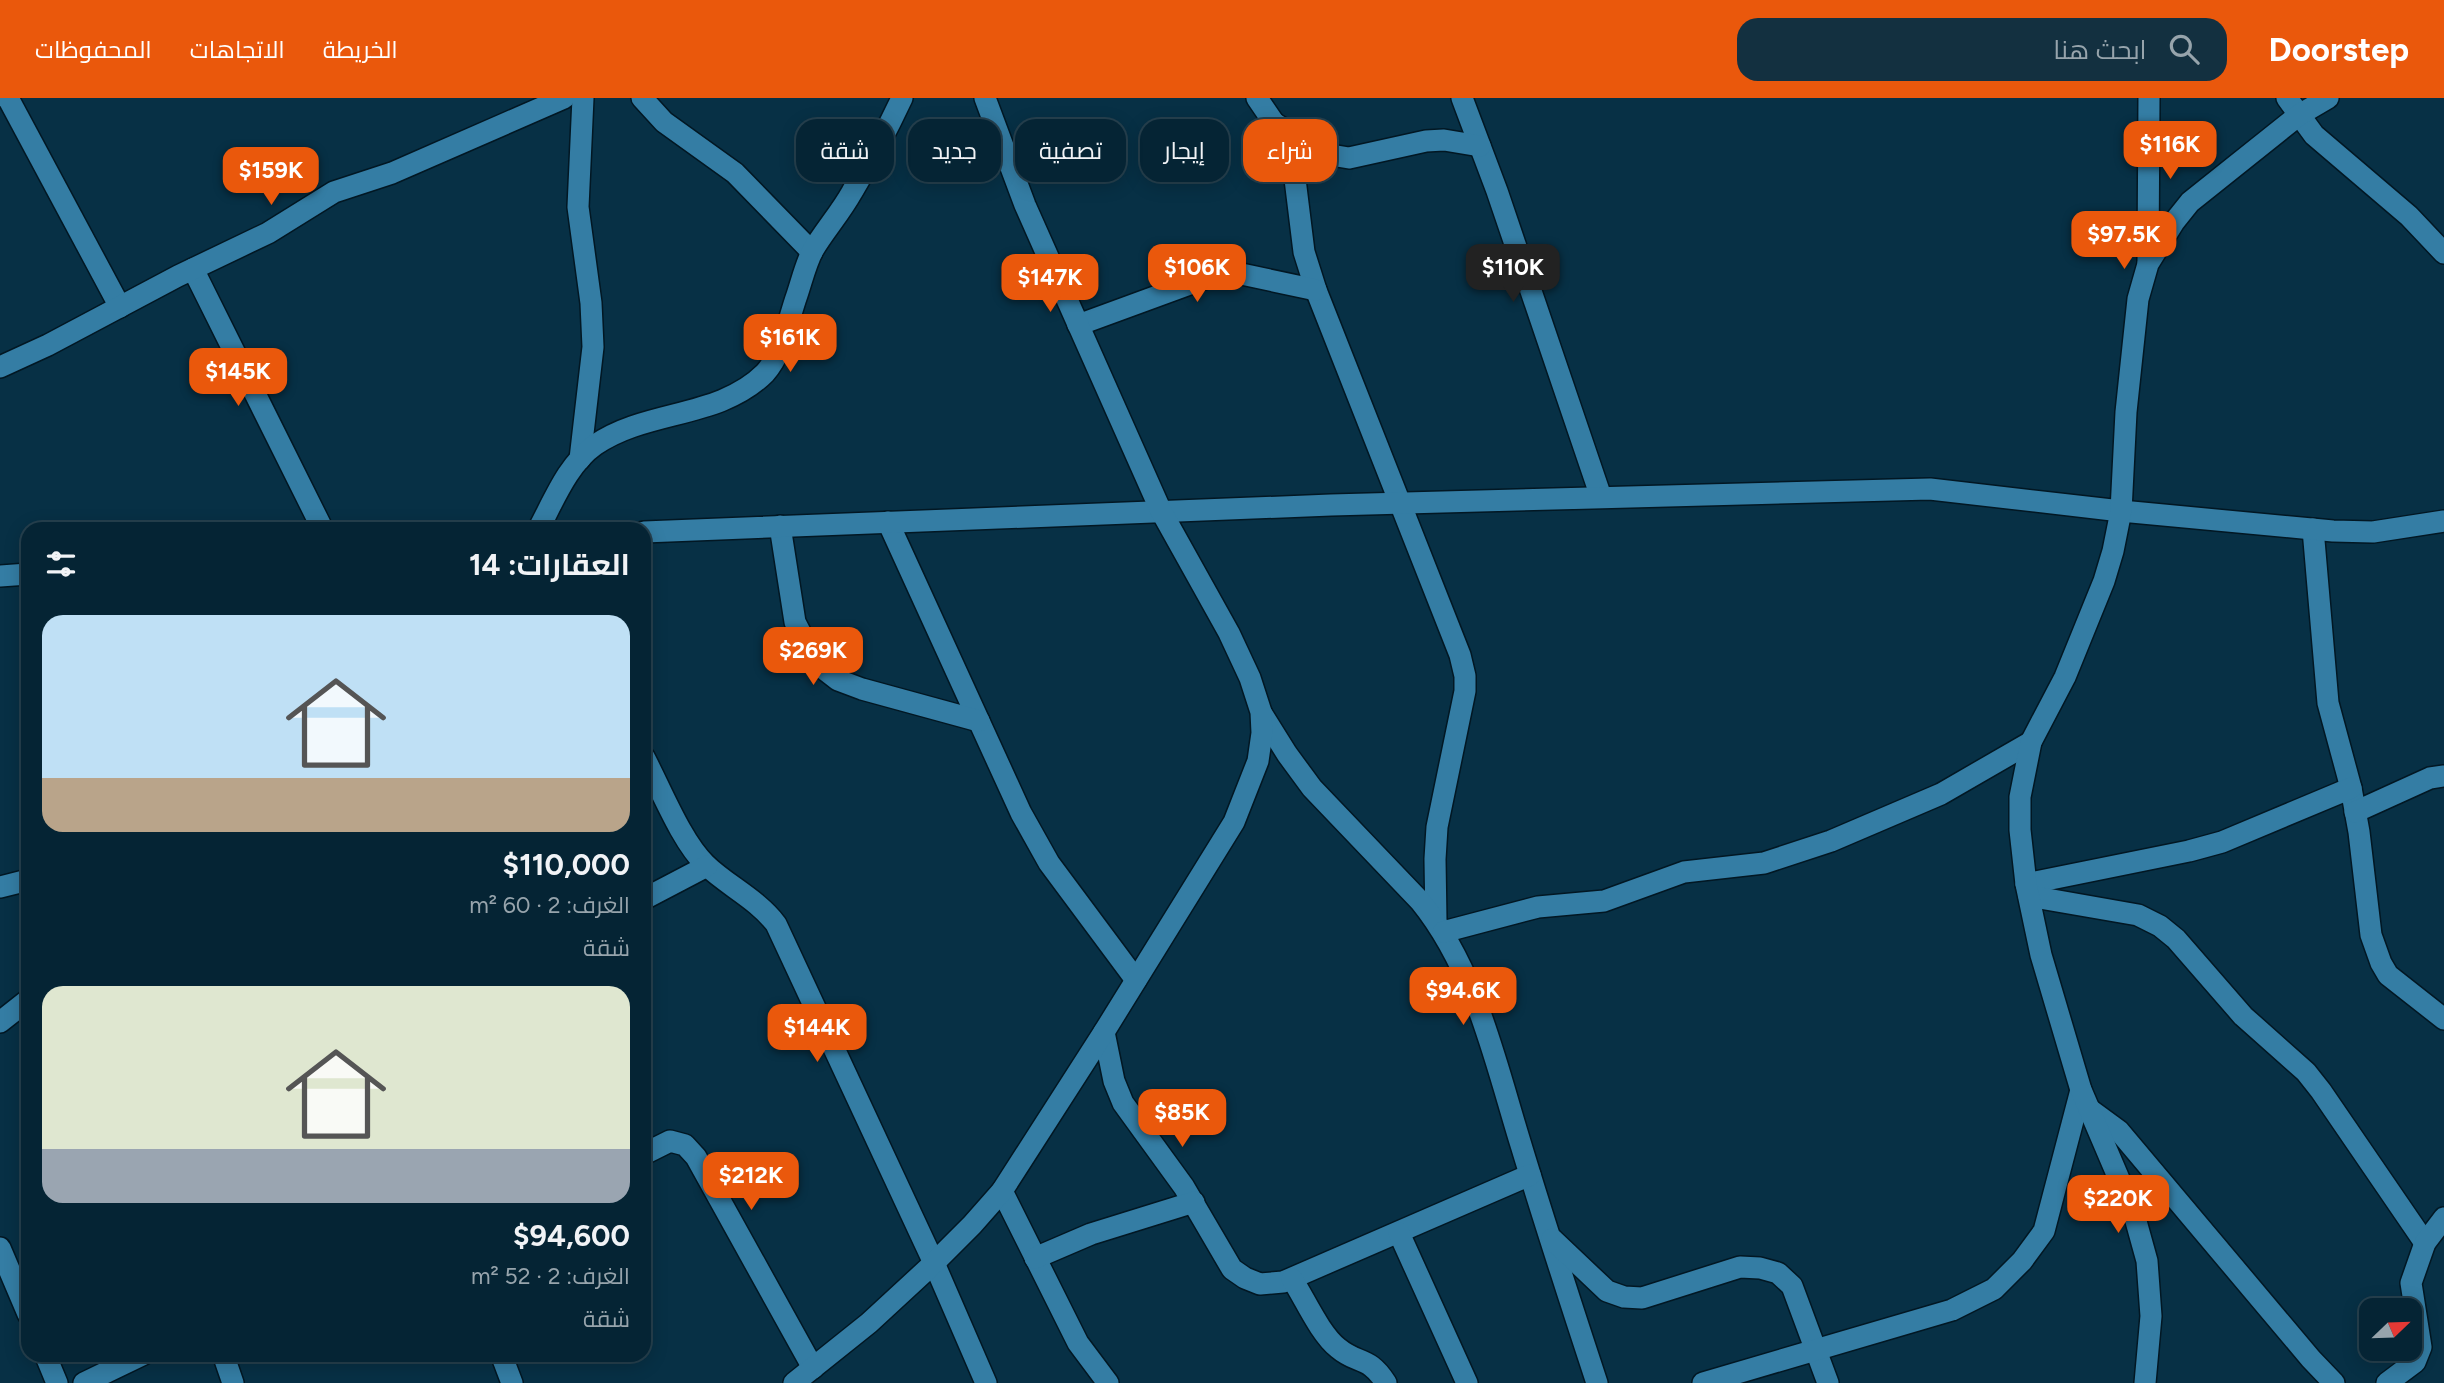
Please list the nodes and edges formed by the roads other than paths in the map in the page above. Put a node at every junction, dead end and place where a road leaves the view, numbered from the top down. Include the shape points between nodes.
1 (8, 98) edge
2 (564, 98) edge
3 (583, 98) edge
4 (642, 98) edge
5 (902, 98) edge
6 (985, 98) edge
7 (1257, 98) edge
8 (1462, 98) edge
9 (2150, 98) edge
10 (2328, 98) edge
11 (2293, 107) edge
12 (1271, 119) edge
13 (1480, 146) junction
14 (1337, 156) edge
15 (1295, 182) edge
16 (812, 252) junction
17 (2444, 253) edge
18 (2148, 264) junction
19 (193, 268) junction
20 (1316, 290) junction
21 (120, 307) junction
22 (1078, 325) junction
23 (0, 367) edge
24 (580, 459) junction
25 (1601, 497) junction
26 (1399, 503) junction
27 (1161, 511) junction
28 (2121, 511) junction
29 (2444, 521) edge
30 (318, 522) edge
31 (542, 522) edge
32 (888, 522) junction
33 (780, 526) junction
34 (2313, 529) junction
35 (651, 532) edge
36 (1261, 712) junction
37 (979, 721) junction
38 (2031, 742) junction
39 (651, 771) edge
40 (2444, 776) edge
41 (2351, 788) junction
42 (2355, 812) junction
43 (707, 866) junction
44 (21, 885) edge
45 (0, 887) edge
46 (2028, 890) junction
47 (651, 896) edge
48 (1439, 926) junction
49 (1136, 981) junction
50 (21, 1006) edge
51 (2444, 1019) edge
52 (0, 1022) edge
53 (1104, 1032) junction
54 (2085, 1099) junction
55 (651, 1150) edge
56 (1530, 1175) junction
57 (1002, 1191) junction
58 (1194, 1202) junction
59 (2444, 1218) edge
60 (1399, 1233) junction
61 (1549, 1237) junction
62 (2425, 1243) junction
63 (0, 1248) edge
64 (1035, 1258) junction
65 (934, 1264) junction
66 (1292, 1279) junction
67 (21, 1298) edge
68 (1818, 1350) junction
69 (48, 1362) edge
70 (127, 1362) edge
71 (226, 1362) edge
72 (505, 1362) edge
73 (813, 1368) junction
74 (57, 1383) edge
75 (84, 1383) edge
76 (233, 1383) edge
77 (512, 1383) edge
78 (794, 1383) edge
79 (986, 1383) edge
80 (1108, 1383) edge
81 (1386, 1383) edge
82 (1467, 1383) edge
83 (1597, 1383) edge
84 (1703, 1383) edge
85 (1829, 1383) edge
86 (2146, 1383) edge
87 (2334, 1383) edge
88 (2387, 1383) edge

1 - 21 street
2 - 19 street via 392,173 334,192 268,233
3 - 24 street via 579,207 593,347
4 - 16 street via 664,122 735,173
5 - 16 street via 851,195
6 - 22 street via 1025,205
7 - 12 street
8 - 13 street
9 - 18 street
10 - 11 street
11 - 17 street via 2314,135 2409,216
11 - 18 street via 2190,202
13 - 14 street via 1444,139 1349,158
13 - 25 street
15 - 20 street via 1304,252
16 - 24 street via 777,355 748,388 724,401 618,432
18 - 28 street via 2138,299
19 - 21 street
19 - 30 street
20 - 22 street via 1220,273
20 - 26 street
21 - 23 street
22 - 27 street
24 - 31 street
25 - 26 street
25 - 28 street via 1930,489
26 - 27 street
26 - 48 street via 1465,676 1437,827
27 - 32 street
27 - 36 street via 1229,633
28 - 34 street
28 - 38 street via 2104,581 2065,677
29 - 34 street via 2373,532
32 - 33 street
32 - 37 street
33 - 35 street
33 - 37 street via 795,622 816,663 838,680 862,689
34 - 41 street via 2328,703
36 - 48 street via 1312,788
36 - 49 street via 1258,761 1234,822
37 - 49 street via 1049,863
38 - 46 street via 2020,797
38 - 48 street via 1941,794 1831,841 1764,863 1684,872 1604,901 1538,907
39 - 43 street via 692,851
40 - 42 street
41 - 42 street
41 - 46 street via 2222,842
42 - 51 street via 2371,935 2381,962 2388,975
43 - 47 street
43 - 65 street via 766,911 776,924
44 - 45 street
46 - 54 street via 2041,955
46 - 62 street via 2138,915 2176,939 2234,1006 2306,1072
48 - 56 street via 1460,962 1483,1022
49 - 53 street
50 - 52 street
53 - 57 street
53 - 58 street via 1123,1103
54 - 68 street via 2044,1231 1994,1289 1952,1310
54 - 86 street via 2134,1214 2147,1261 2151,1316
54 - 87 street via 2119,1131
55 - 73 street via 670,1141 685,1145 696,1157
56 - 60 street
56 - 61 street
57 - 64 street
57 - 65 street
58 - 64 street via 1091,1234
58 - 66 street via 1232,1269 1260,1284
59 - 62 street
60 - 66 street
60 - 82 street
61 - 68 street via 1607,1291 1624,1297 1642,1298 1740,1267 1778,1273 1792,1286
61 - 83 street
62 - 88 street via 2411,1283 2421,1347 2415,1362
63 - 67 street
64 - 80 street via 1078,1343
65 - 73 street
65 - 79 street
66 - 81 street via 1329,1340 1339,1350 1368,1362
68 - 84 street
68 - 85 street
69 - 74 street
70 - 75 street
71 - 76 street
72 - 77 street
73 - 78 street

